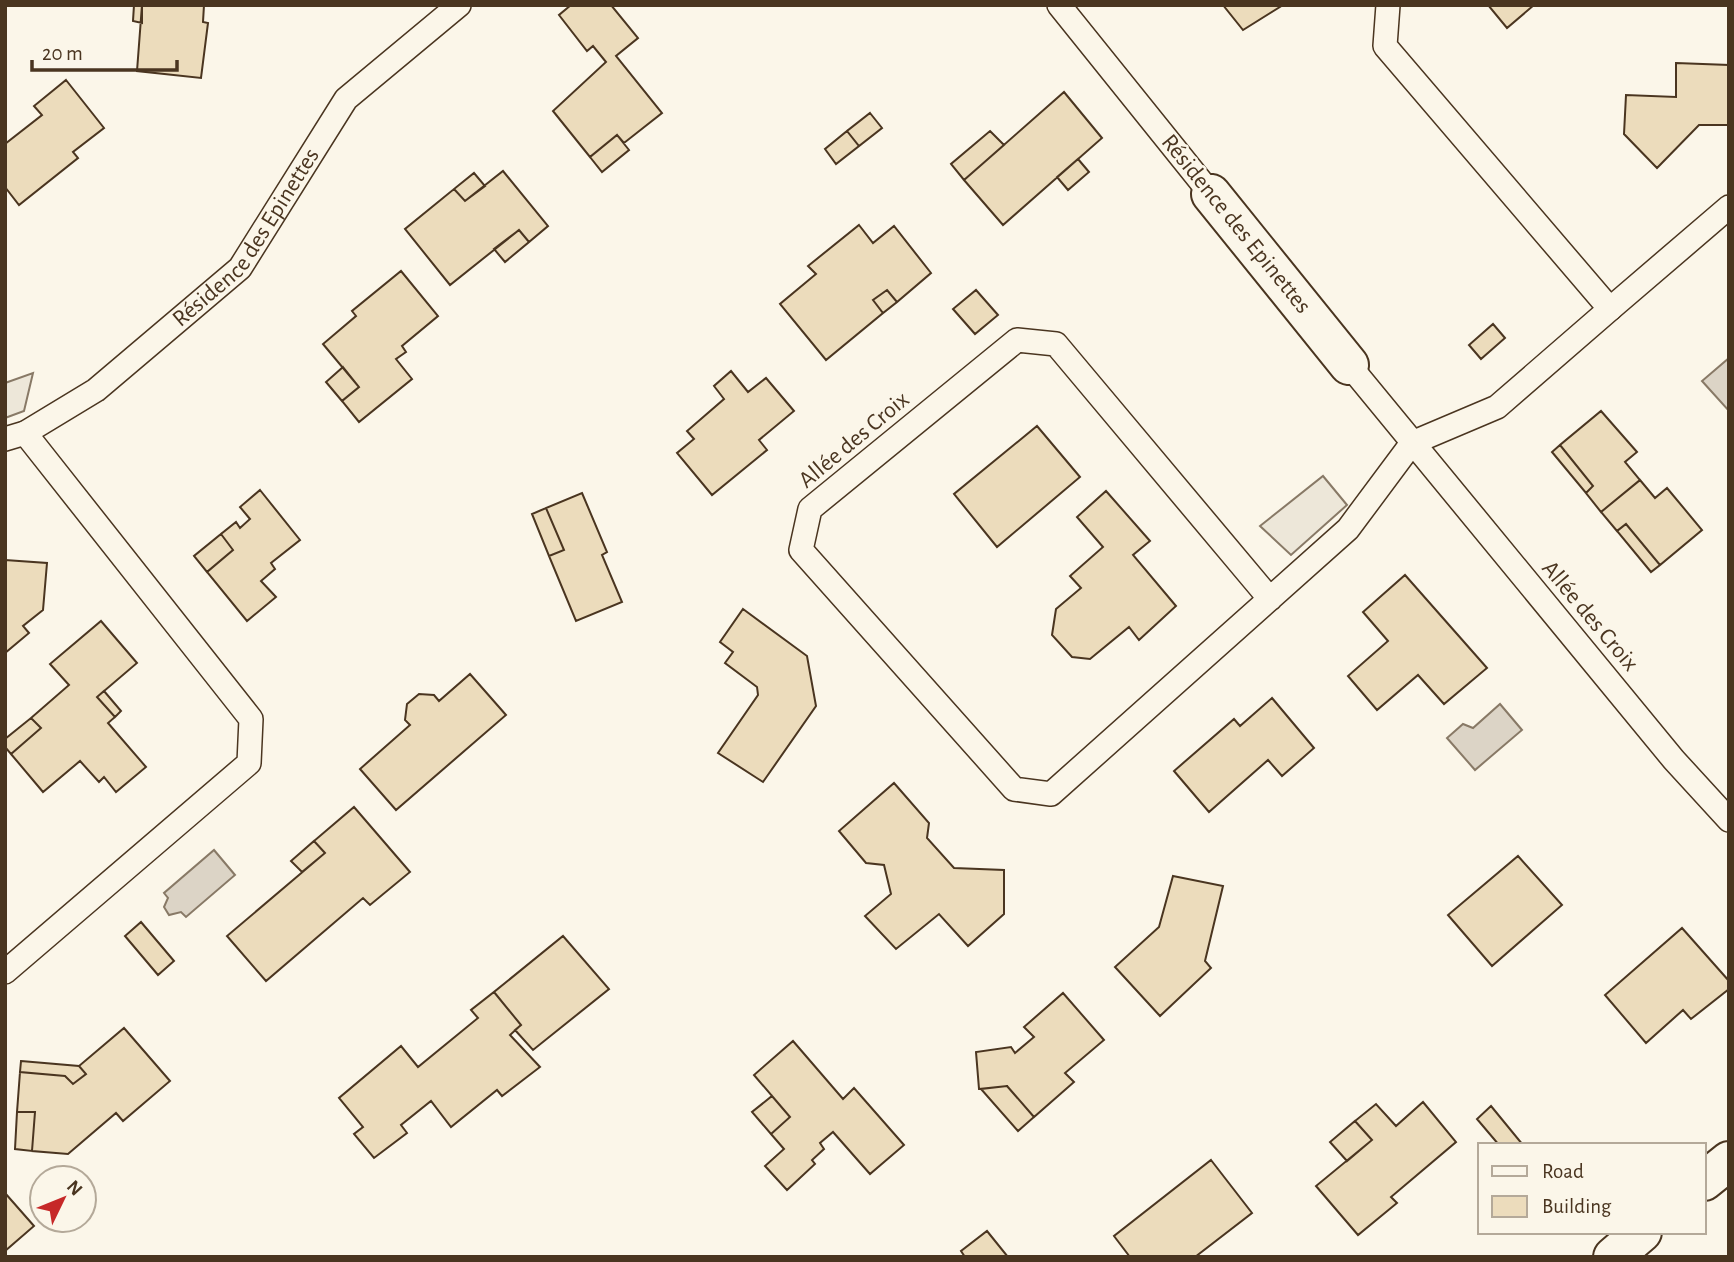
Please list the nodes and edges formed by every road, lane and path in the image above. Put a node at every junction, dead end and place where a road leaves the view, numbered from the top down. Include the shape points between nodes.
1 (459, 5) edge
2 (1059, 5) edge
3 (1388, 5) edge
4 (1211, 194) joint
5 (1729, 206) edge
6 (1610, 309) junction
7 (1349, 365) joint
8 (15, 436) edge
9 (1412, 443) junction
10 (1270, 599) junction
11 (1729, 820) edge
12 (5, 972) edge
13 (1729, 1161) edge
14 (1706, 1179) edge
15 (1640, 1234) edge
16 (1613, 1257) edge

1 - 8 lane, Résidence des Epinettes via 345,99 240,268 96,390
2 - 4 lane, Résidence des Epinettes
3 - 6 lane via 1385,46
4 - 7 street, Résidence des Epinettes
5 - 6 lane
6 - 9 lane via 1497,407
7 - 9 lane, Résidence des Epinettes
8 - 12 lane via 251,719 249,763
9 - 10 lane, Allée des Croix via 1348,529
9 - 11 lane, Allée des Croix
10 - 10 lane, Allée des Croix via 1051,794 1014,789 801,551 810,509 1017,340 1043,342 1056,344
13 - 14 street
15 - 16 street

